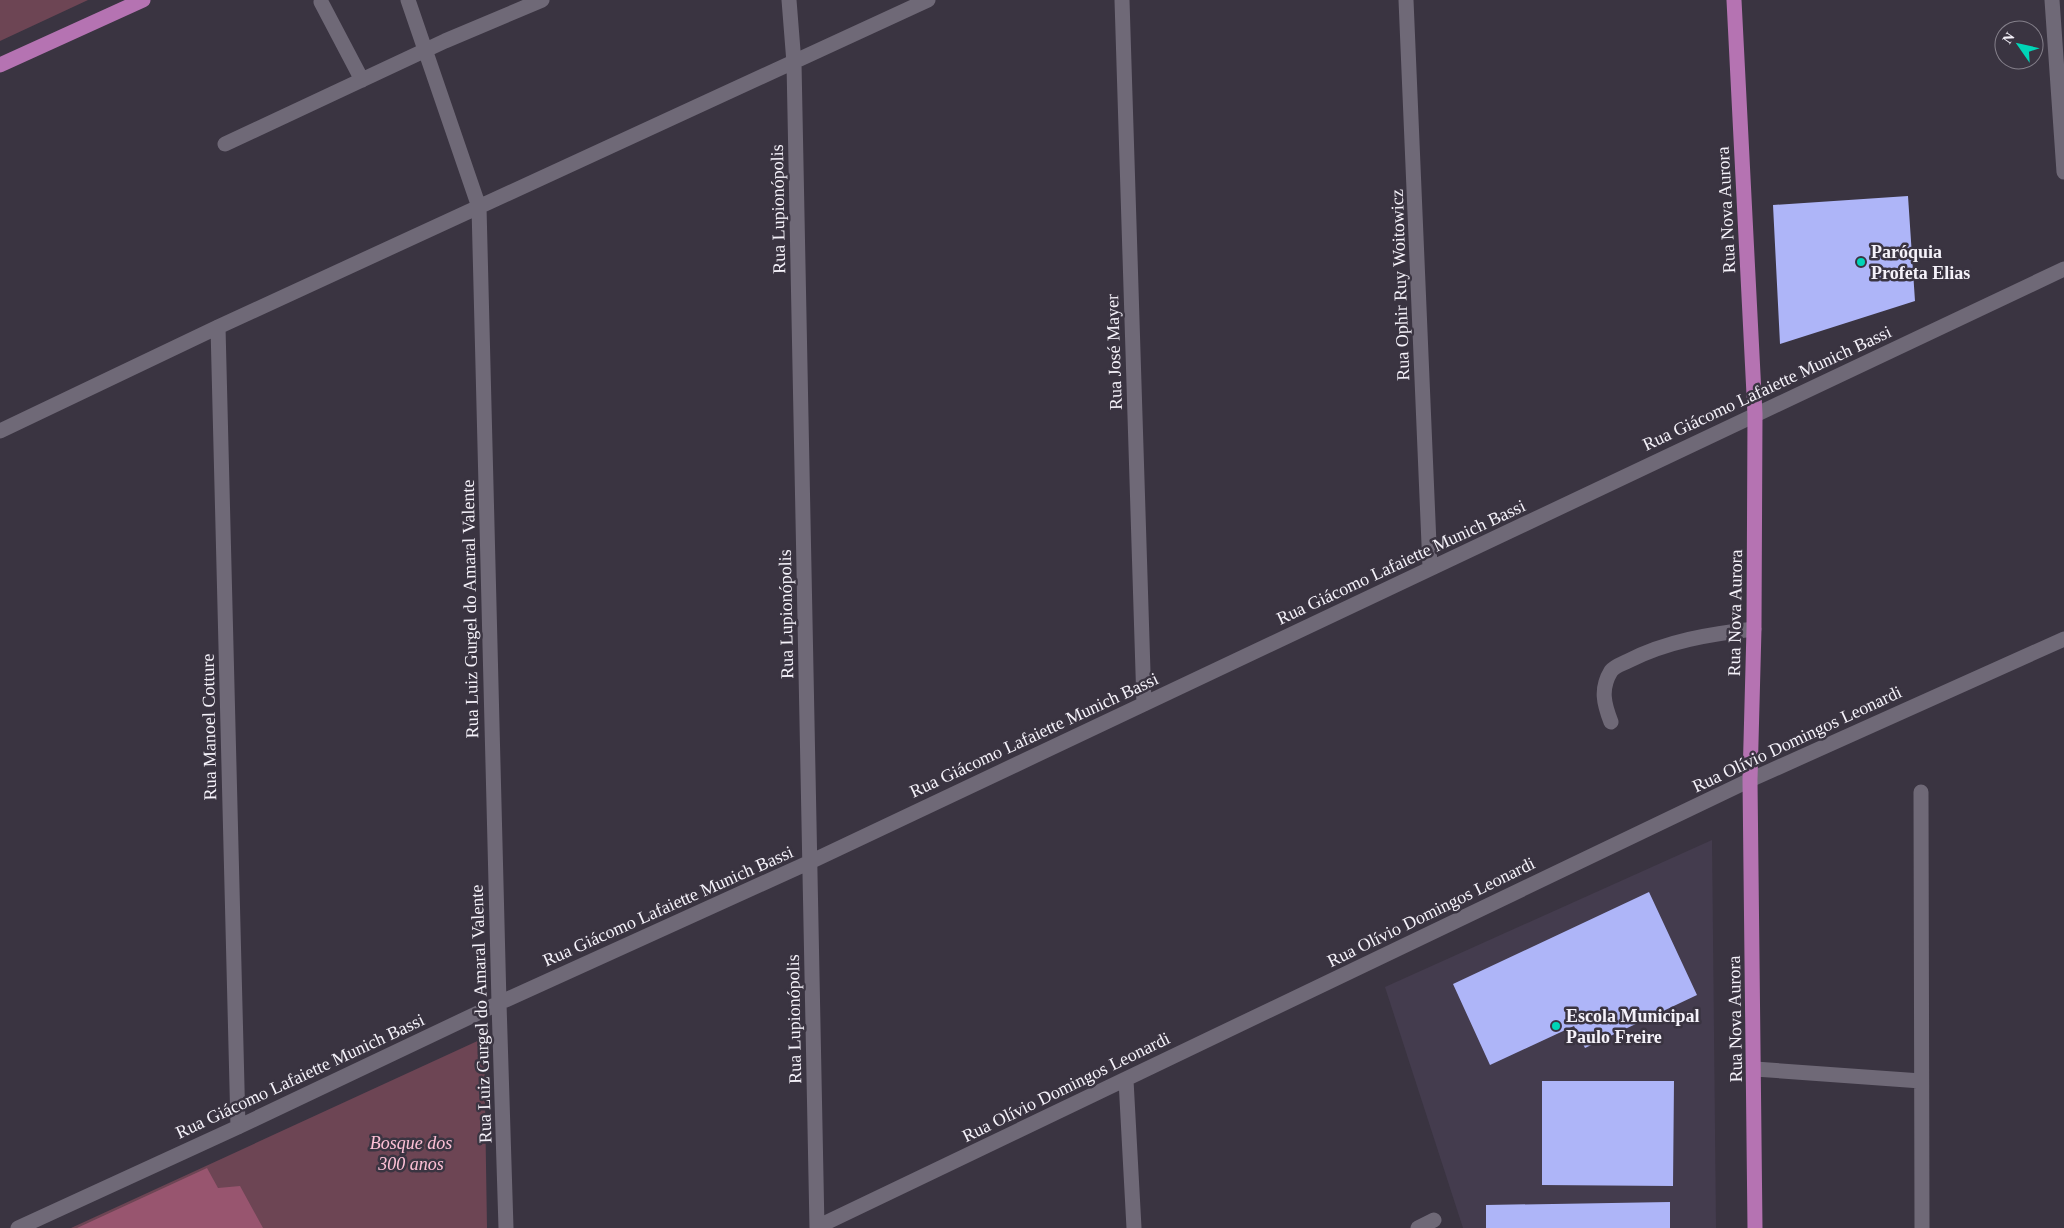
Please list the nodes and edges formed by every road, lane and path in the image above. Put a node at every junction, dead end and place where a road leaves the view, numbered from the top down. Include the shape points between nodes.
1 (143, 0) edge
2 (408, 0) edge
3 (542, 0) edge
4 (788, 0) edge
5 (928, 0) edge
6 (1122, 0) edge
7 (1406, 0) edge
8 (1734, 0) edge
9 (2052, 0) edge
10 (320, 2) dead end
11 (426, 50) junction
12 (794, 63) junction
13 (0, 66) edge
14 (362, 80) junction
15 (225, 144) dead end
16 (2064, 172) edge
17 (479, 206) junction
18 (2064, 269) edge
19 (218, 327) junction
20 (1755, 414) junction
21 (0, 431) edge
22 (1430, 568) junction
23 (1754, 629) junction
24 (2064, 639) edge
25 (1144, 704) junction
26 (1612, 722) dead end
27 (1750, 780) junction
28 (1921, 792) dead end
29 (810, 862) junction
30 (498, 1003) junction
31 (1754, 1069) junction
32 (1126, 1080) junction
33 (1921, 1081) junction
34 (238, 1127) junction
35 (1434, 1220) dead end
36 (817, 1227) edge
37 (18, 1228) edge
38 (506, 1228) edge
39 (1134, 1228) edge
40 (1418, 1228) edge
41 (1756, 1228) edge
42 (1922, 1228) edge

1 - 13 main road
2 - 11 street, Rua Luiz Gurgel do Amaral Valente
3 - 11 street
4 - 12 street, Rua Lupionópolis
5 - 12 street
6 - 25 street, Rua José Mayer
7 - 22 street, Rua Ophir Ruy Woitowicz
8 - 20 main road, Rua Nova Aurora
9 - 16 street
10 - 14 street
11 - 14 street
11 - 17 street, Rua Luiz Gurgel do Amaral Valente
12 - 17 street
12 - 29 street, Rua Lupionópolis
14 - 15 street
17 - 19 street
17 - 30 street, Rua Luiz Gurgel do Amaral Valente
18 - 20 street, Rua Giácomo Lafaiette Munich Bassi
19 - 21 street
19 - 34 street, Rua Manoel Cotture
20 - 22 street, Rua Giácomo Lafaiette Munich Bassi
20 - 23 main road, Rua Nova Aurora
22 - 25 street, Rua Giácomo Lafaiette Munich Bassi
23 - 26 street via 1706,635 1647,651 1612,669 1604,685 1603,702
23 - 27 main road, Rua Nova Aurora
24 - 27 street, Rua Olívio Domingos Leonardi
25 - 29 street, Rua Giácomo Lafaiette Munich Bassi
27 - 31 main road, Rua Nova Aurora
27 - 32 street, Rua Olívio Domingos Leonardi
28 - 33 street
29 - 30 street, Rua Giácomo Lafaiette Munich Bassi
29 - 36 street, Rua Lupionópolis
30 - 34 street, Rua Giácomo Lafaiette Munich Bassi
30 - 38 street, Rua Luiz Gurgel do Amaral Valente
31 - 33 street
31 - 41 main road, Rua Nova Aurora
32 - 36 street, Rua Olívio Domingos Leonardi
32 - 39 street
33 - 42 street
34 - 37 street, Rua Giácomo Lafaiette Munich Bassi
35 - 40 street

